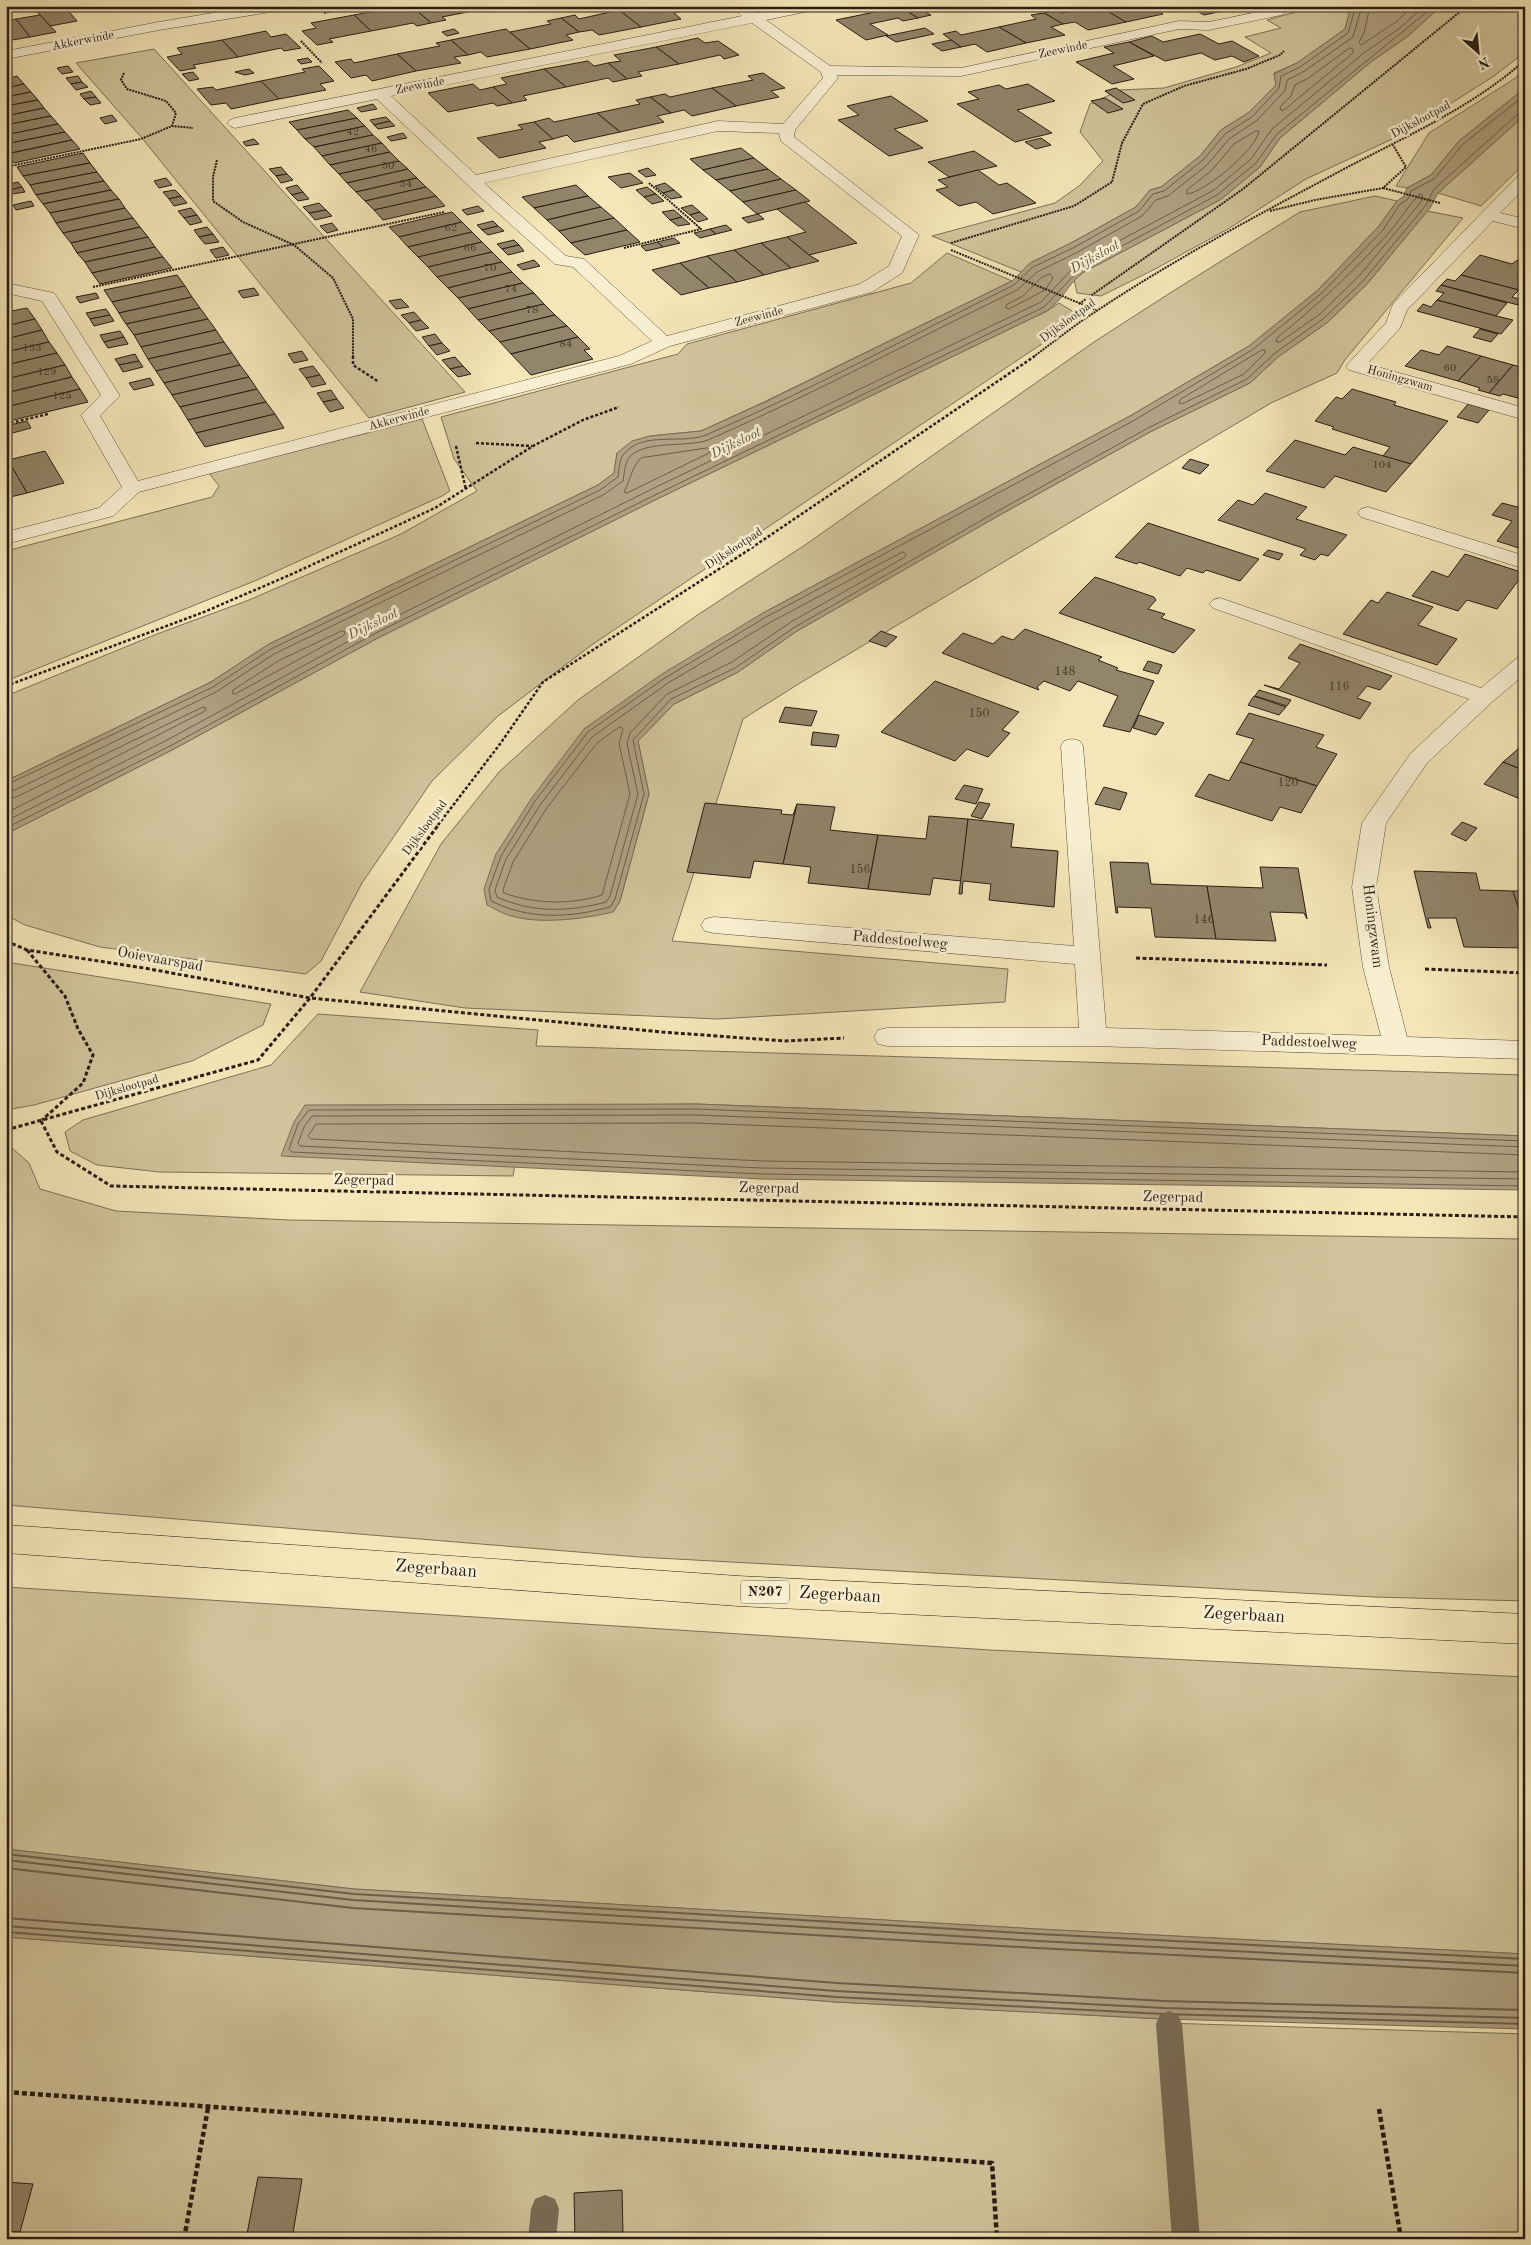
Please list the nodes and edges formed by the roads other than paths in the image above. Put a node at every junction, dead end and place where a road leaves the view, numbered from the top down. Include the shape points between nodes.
1 (282, 6) edge
2 (737, 6) edge
3 (814, 6) edge
4 (1182, 8) dead end
5 (1281, 11) dead end
6 (145, 12) dead end
7 (754, 18) junction
8 (1179, 25) junction
9 (159, 26) junction
10 (6, 55) edge
11 (827, 70) junction
12 (380, 94) junction
13 (235, 123) road end
14 (788, 129) junction
15 (1525, 178) edge
16 (473, 181) junction
17 (1488, 215) junction
18 (1525, 224) edge
19 (7, 287) edge
20 (664, 342) junction
21 (1525, 414) edge
22 (132, 488) junction
23 (1368, 513) dead end
24 (6, 538) edge
25 (1525, 564) edge
26 (1220, 604) dead end
27 (1523, 668) edge
28 (1484, 697) junction
29 (1072, 746) dead end
30 (714, 925) dead end
31 (1086, 956) junction
32 (887, 1037) road end
33 (1092, 1037) junction
34 (1396, 1046) junction
35 (1525, 1050) edge
36 (6, 1538) edge
37 (1525, 1629) edge

1 - 9 street, Akkerwinde
2 - 7 street
3 - 7 street, Zeewinde
4 - 8 street
5 - 8 street, Zeewinde via 1209,26
6 - 9 street
7 - 11 street
7 - 12 street, Zeewinde
8 - 11 street, Zeewinde via 961,72
9 - 10 street, Akkerwinde
11 - 14 street via 831,78
12 - 13 street, Zeewinde
12 - 16 street, Zeewinde
14 - 16 street via 718,126
14 - 20 street, Zeewinde via 786,138 911,235 896,269 866,288
15 - 17 street, Honingzwam
16 - 20 street, Zeewinde via 561,260 578,263
17 - 18 street
17 - 21 street, Honingzwam via 1399,308 1394,324 1355,366
19 - 22 street via 48,297 110,396 90,415
20 - 22 street, Akkerwinde via 625,360
22 - 24 street, Akkerwinde via 106,512
23 - 25 street
26 - 28 street
27 - 28 street, Honingzwam
28 - 34 street, Honingzwam via 1419,758 1374,823 1364,887 1376,967
29 - 31 street
30 - 31 street, Paddestoelweg
31 - 33 street
32 - 33 street, Paddestoelweg
33 - 34 street, Paddestoelweg
34 - 35 street, Paddestoelweg
36 - 37 main road, Zegerbaan / N207 via 738,1590

